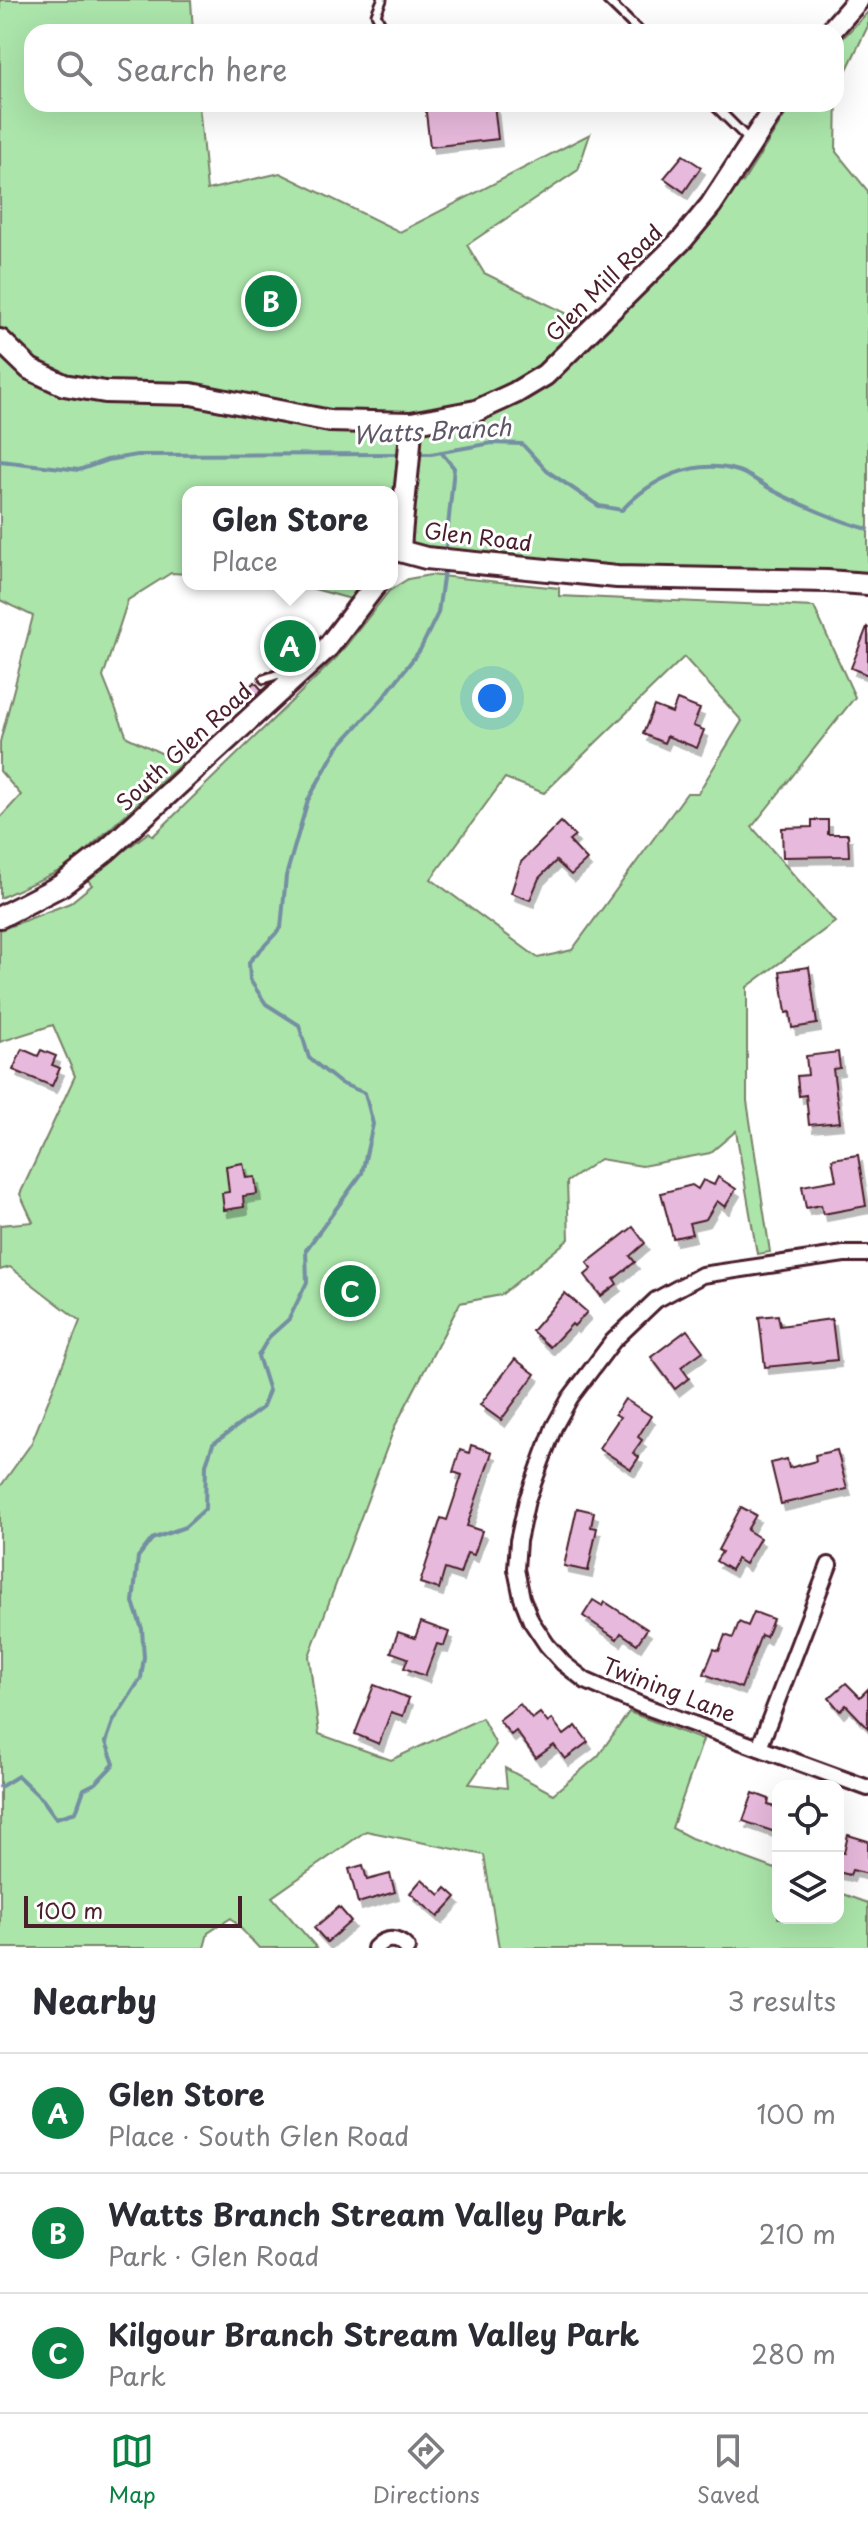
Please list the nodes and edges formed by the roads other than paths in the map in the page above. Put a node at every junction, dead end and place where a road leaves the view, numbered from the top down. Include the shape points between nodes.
1 (382, 0) edge
2 (607, 0) edge
3 (858, 0) edge
4 (381, 24) edge
5 (632, 24) edge
6 (837, 24) edge
7 (721, 112) edge
8 (772, 112) edge
9 (752, 143) junction
10 (0, 340) edge
11 (410, 432) junction
12 (398, 543) edge
13 (398, 557) edge
14 (868, 584) edge
15 (371, 590) edge
16 (264, 679) dead end
17 (290, 682) junction
18 (0, 917) edge
19 (868, 1254) edge
20 (829, 1565) dead end
21 (759, 1748) junction
22 (868, 1788) edge
23 (375, 1948) edge
24 (407, 1948) edge

1 - 4 lane via 376,14
2 - 5 lane
3 - 6 main road
7 - 9 lane
8 - 9 main road, Glen Mill Road
9 - 11 main road, Glen Mill Road via 683,239 545,375 476,411
10 - 11 main road via 30,369 64,385 105,392 191,394
11 - 12 main road, Glen Road
13 - 14 main road, Glen Road via 617,577
15 - 17 main road, South Glen Road via 328,647
16 - 17 lane via 279,674
17 - 18 main road, South Glen Road via 107,850 62,885
19 - 21 street, Twining Lane via 702,1275 656,1300 613,1341 570,1398 527,1500 516,1569 522,1598 531,1621 563,1663 586,1681
20 - 21 street
21 - 22 street, Twining Lane
23 - 24 street via 391,1939

